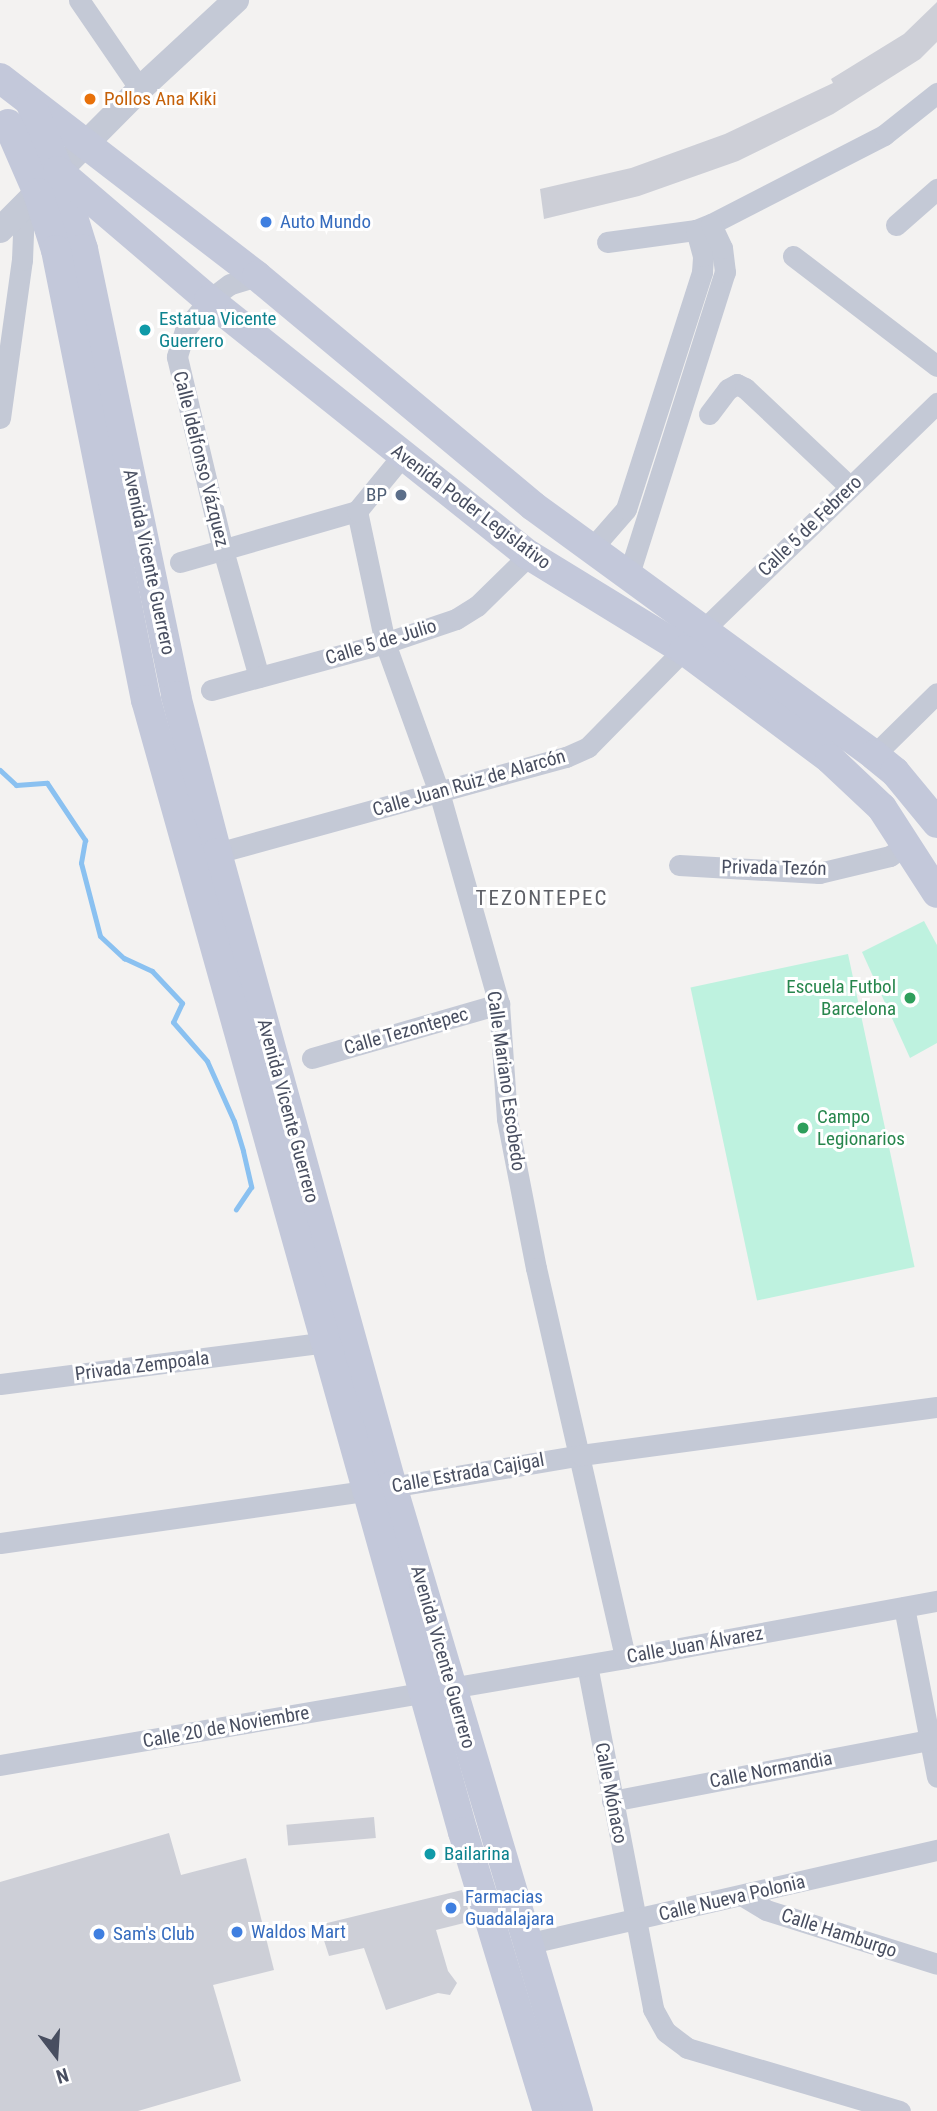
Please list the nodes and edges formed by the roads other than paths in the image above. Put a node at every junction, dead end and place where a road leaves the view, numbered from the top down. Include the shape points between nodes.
1 (79, 0) edge
2 (236, 0) edge
3 (0, 78) edge
4 (140, 89) junction
5 (937, 93) edge
6 (31, 104) junction
7 (4, 121) edge
8 (85, 144) junction
9 (59, 172) junction
10 (145, 188) junction
11 (937, 188) edge
12 (31, 201) junction
13 (115, 219) junction
14 (190, 225) junction
15 (895, 225) dead end
16 (704, 227) junction
17 (0, 230) edge
18 (607, 242) dead end
19 (793, 256) dead end
20 (159, 257) junction
21 (257, 276) junction
22 (209, 300) junction
23 (937, 366) edge
24 (937, 403) edge
25 (709, 414) dead end
26 (0, 418) edge
27 (402, 456) junction
28 (850, 487) junction
29 (357, 511) junction
30 (593, 547) junction
31 (223, 550) junction
32 (529, 555) junction
33 (180, 562) dead end
34 (629, 574) junction
35 (694, 640) junction
36 (385, 643) junction
37 (259, 677) junction
38 (211, 690) dead end
39 (937, 693) edge
40 (874, 755) junction
41 (439, 792) junction
42 (937, 823) edge
43 (906, 845) junction
44 (217, 853) junction
45 (679, 865) dead end
46 (937, 893) edge
47 (499, 1004) junction
48 (312, 1058) dead end
49 (338, 1341) junction
50 (0, 1384) edge
51 (937, 1407) edge
52 (581, 1455) junction
53 (380, 1488) junction
54 (0, 1543) edge
55 (937, 1601) edge
56 (904, 1607) junction
57 (625, 1658) junction
58 (587, 1665) junction
59 (439, 1690) junction
60 (930, 1740) junction
61 (0, 1765) edge
62 (937, 1777) edge
63 (612, 1801) junction
64 (937, 1850) edge
65 (743, 1896) junction
66 (636, 1921) junction
67 (526, 1944) junction
68 (937, 1964) edge
69 (548, 2111) edge
70 (578, 2111) edge
71 (900, 2111) edge

1 - 4 street
2 - 4 street
3 - 6 main road, Avenida Poder Legislativo
4 - 8 street
5 - 16 street via 884,135
6 - 8 main road, Avenida Poder Legislativo
6 - 9 main road, Avenida Vicente Guerrero
7 - 9 main road, Avenida Poder Legislativo
7 - 12 main road, Avenida Vicente Guerrero
8 - 9 street
8 - 10 main road, Avenida Poder Legislativo
9 - 12 street
9 - 13 main road, Avenida Poder Legislativo
9 - 44 main road, Avenida Vicente Guerrero via 83,248 176,696
10 - 13 main road via 140,209 133,216
10 - 14 main road, Avenida Poder Legislativo
11 - 15 street
12 - 17 street
12 - 26 street
12 - 49 main road, Avenida Vicente Guerrero via 56,250 146,700
13 - 20 main road, Avenida Poder Legislativo
14 - 20 main road via 165,235
14 - 21 main road, Avenida Poder Legislativo
16 - 18 street
16 - 30 street via 702,272 626,509
16 - 34 street via 722,248 725,272
19 - 23 street
20 - 22 main road, Avenida Poder Legislativo
21 - 22 street, Calle Idelfonso Vázquez via 230,284
21 - 30 main road, Avenida Poder Legislativo via 533,506
22 - 27 main road, Avenida Poder Legislativo
22 - 31 street, Calle Idelfonso Vázquez via 185,330 177,357
24 - 28 street, Calle 5 de Febrero
25 - 28 street via 728,389 737,384 745,388
27 - 29 street
27 - 32 main road, Avenida Poder Legislativo
28 - 35 street, Calle 5 de Febrero
29 - 31 street
29 - 36 street, Calle Mariano Escobedo
30 - 34 main road, Avenida Poder Legislativo
31 - 33 street
31 - 37 street, Calle Idelfonso Vázquez
32 - 35 main road, Avenida Poder Legislativo
32 - 36 street, Calle 5 de Julio via 477,606 456,619
34 - 35 main road, Avenida Poder Legislativo
35 - 40 main road, Avenida Poder Legislativo
35 - 41 street, Calle Juan Ruiz de Alarcón via 588,747
35 - 43 main road, Avenida Poder Legislativo via 882,808
36 - 37 street, Calle 5 de Julio
36 - 41 street, Calle Mariano Escobedo
37 - 38 street, Calle 5 de Julio
39 - 40 street
40 - 42 main road, Avenida Poder Legislativo via 927,807
41 - 44 street, Calle Juan Ruiz de Alarcón
41 - 47 street, Calle Mariano Escobedo
43 - 45 street, Privada Tezón via 890,856 820,873
43 - 46 main road, Avenida Poder Legislativo
44 - 49 main road, Avenida Vicente Guerrero
47 - 48 street, Calle Tezontepec
47 - 52 street, Calle Mariano Escobedo via 507,1119 536,1268
49 - 50 street, Privada Zempoala
49 - 53 main road, Avenida Vicente Guerrero
51 - 52 street, Calle Estrada Cajigal
52 - 53 street, Calle Estrada Cajigal
52 - 57 street, Calle Mariano Escobedo
53 - 54 street, Calle Estrada Cajigal
53 - 59 main road, Avenida Vicente Guerrero
55 - 56 street, Calle Juan Álvarez
56 - 57 street, Calle Juan Álvarez
56 - 60 street
57 - 58 street, Calle Juan Álvarez
58 - 59 street, Calle Juan Álvarez
58 - 63 street, Calle Mónaco
59 - 61 street, Calle 20 de Noviembre
59 - 67 main road, Avenida Vicente Guerrero
59 - 69 main road, Avenida Vicente Guerrero via 463,1832
60 - 62 street
60 - 63 street, Calle Normandia
63 - 66 street, Calle Mónaco
64 - 65 street, Calle Nueva Polonia
65 - 66 street, Calle Nueva Polonia
65 - 68 street, Calle Hamburgo via 765,1910
66 - 67 street, Calle Nueva Polonia
66 - 71 street, Calle Mónaco via 653,2009 666,2032 687,2048
67 - 70 main road, Avenida Vicente Guerrero

